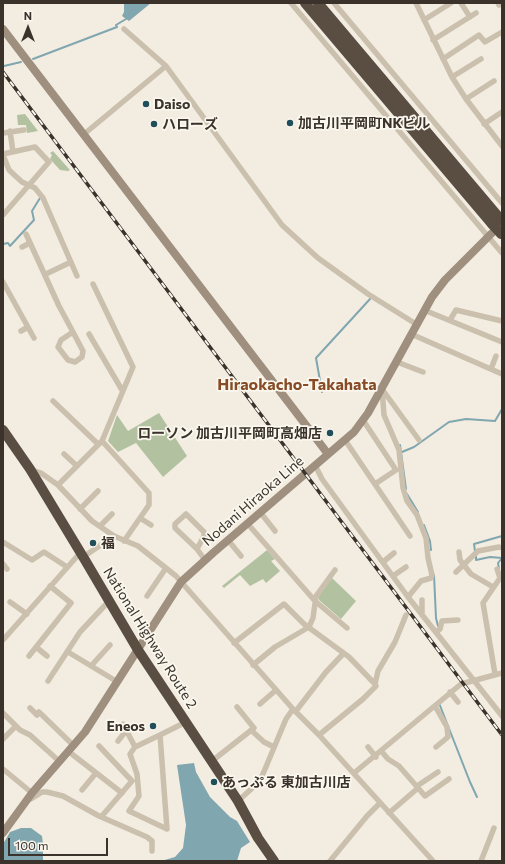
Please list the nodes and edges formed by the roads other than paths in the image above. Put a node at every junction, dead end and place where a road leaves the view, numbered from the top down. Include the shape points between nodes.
1 (291, 3) edge
2 (305, 3) edge
3 (318, 3) edge
4 (334, 3) edge
5 (416, 3) edge
6 (451, 3) edge
7 (461, 3) edge
8 (476, 13) dead end
9 (470, 17) junction
10 (424, 20) junction
11 (3, 29) edge
12 (124, 29) dead end
13 (502, 32) edge
14 (433, 40) junction
15 (443, 59) junction
16 (481, 59) dead end
17 (166, 66) junction
18 (452, 77) junction
19 (494, 82) dead end
20 (466, 99) junction
21 (502, 112) edge
22 (484, 124) junction
23 (24, 130) dead end
24 (10, 132) junction
25 (3, 133) edge
26 (84, 135) junction
27 (502, 146) edge
28 (13, 152) junction
29 (3, 154) edge
30 (29, 186) junction
31 (502, 203) edge
32 (3, 215) edge
33 (499, 221) edge
34 (26, 234) dead end
35 (501, 235) edge
36 (488, 237) junction
37 (30, 243) junction
38 (22, 246) dead end
39 (502, 253) edge
40 (71, 262) junction
41 (46, 274) junction
42 (77, 276) dead end
43 (3, 282) edge
44 (93, 284) dead end
45 (424, 310) junction
46 (450, 320) junction
47 (502, 321) edge
48 (416, 324) junction
49 (28, 327) junction
50 (21, 330) dead end
51 (73, 332) junction
52 (89, 334) dead end
53 (411, 334) junction
54 (34, 338) dead end
55 (502, 342) edge
56 (496, 356) dead end
57 (397, 362) junction
58 (491, 369) junction
59 (423, 372) dead end
60 (502, 374) edge
61 (382, 389) junction
62 (122, 390) junction
63 (53, 401) dead end
64 (406, 408) dead end
65 (399, 412) junction
66 (363, 420) junction
67 (3, 430) edge
68 (419, 436) dead end
69 (345, 440) junction
70 (100, 442) junction
71 (64, 454) dead end
72 (328, 454) junction
73 (316, 465) junction
74 (77, 466) junction
75 (30, 469) junction
76 (374, 484) junction
77 (58, 485) junction
78 (98, 491) dead end
79 (80, 509) junction
80 (260, 512) junction
81 (112, 514) dead end
82 (140, 518) junction
83 (200, 519) dead end
84 (195, 523) junction
85 (247, 523) junction
86 (151, 525) dead end
87 (403, 525) junction
88 (100, 526) junction
89 (397, 529) dead end
90 (275, 531) dead end
91 (114, 536) junction
92 (410, 536) dead end
93 (228, 540) junction
94 (124, 541) junction
95 (3, 542) edge
96 (502, 548) edge
97 (197, 549) junction
98 (460, 552) dead end
99 (394, 553) dead end
100 (82, 555) junction
101 (241, 556) dead end
102 (205, 560) junction
103 (383, 562) junction
104 (464, 565) junction
105 (67, 567) junction
106 (166, 568) junction
107 (406, 568) dead end
108 (497, 569) dead end
109 (335, 570) dead end
110 (456, 572) dead end
111 (393, 576) junction
112 (501, 578) edge
113 (181, 582) junction
114 (50, 586) junction
115 (493, 587) junction
116 (147, 596) dead end
117 (408, 597) junction
118 (422, 600) dead end
119 (109, 601) junction
120 (315, 601) junction
121 (10, 602) dead end
122 (27, 614) junction
123 (406, 615) dead end
124 (422, 615) junction
125 (458, 620) dead end
126 (309, 627) junction
127 (347, 628) dead end
128 (436, 632) junction
129 (4, 638) edge
130 (234, 643) junction
131 (110, 645) dead end
132 (36, 647) junction
133 (138, 650) junction
134 (68, 652) junction
135 (343, 654) junction
136 (29, 656) dead end
137 (47, 656) dead end
138 (53, 662) dead end
139 (253, 665) junction
140 (58, 666) junction
141 (91, 666) junction
142 (502, 673) edge
143 (495, 674) junction
144 (475, 680) junction
145 (48, 681) dead end
146 (116, 681) junction
147 (375, 684) junction
148 (276, 690) junction
149 (450, 692) junction
150 (458, 702) dead end
151 (260, 704) dead end
152 (435, 706) junction
153 (237, 707) dead end
154 (30, 708) dead end
155 (500, 709) edge
156 (295, 710) junction
157 (3, 713) edge
158 (502, 716) edge
159 (186, 722) junction
160 (123, 724) dead end
161 (16, 726) junction
162 (251, 730) junction
163 (126, 731) junction
164 (160, 735) junction
165 (320, 735) junction
166 (3, 739) edge
167 (118, 742) dead end
168 (100, 746) dead end
169 (368, 747) dead end
170 (436, 747) dead end
171 (70, 748) junction
172 (135, 748) junction
173 (274, 748) junction
174 (382, 752) junction
175 (376, 757) junction
176 (59, 761) junction
177 (212, 761) junction
178 (3, 768) edge
179 (438, 772) dead end
180 (96, 773) junction
181 (354, 773) junction
182 (449, 779) dead end
183 (418, 787) junction
184 (82, 790) dead end
185 (122, 793) junction
186 (30, 796) junction
187 (238, 801) junction
188 (380, 803) junction
189 (389, 813) junction
190 (101, 818) junction
191 (494, 828) dead end
192 (3, 833) edge
193 (152, 851) dead end
194 (274, 861) edge
195 (330, 861) edge
196 (433, 861) edge
197 (481, 861) edge

1 - 36 street
2 - 33 highway
3 - 33 highway
4 - 31 street
5 - 10 street
6 - 10 street
7 - 9 street
8 - 9 street
9 - 14 street
10 - 14 street
11 - 26 main road
12 - 17 street
13 - 15 street via 485,42 479,35
14 - 15 street
15 - 18 street
16 - 18 street
17 - 26 street
17 - 48 street via 282,225 318,258
18 - 20 street
19 - 20 street
20 - 22 street
21 - 22 street
22 - 27 street
23 - 24 street
24 - 25 street
24 - 28 street
26 - 72 main road
28 - 29 street
28 - 30 street via 35,146 49,162
29 - 30 street via 9,170
30 - 32 street
30 - 40 street via 35,188 43,198
33 - 35 highway, bridge
33 - 36 main road, Nodani Hiraoka Line
34 - 37 street
36 - 39 street
36 - 45 main road, Nodani Hiraoka Line via 445,280
37 - 38 street
37 - 41 street
40 - 41 street
40 - 42 street
41 - 51 street
43 - 49 street
44 - 62 street via 133,367
45 - 46 street
45 - 48 main road, Nodani Hiraoka Line
46 - 47 street via 456,310
46 - 55 street
48 - 53 main road, Nodani Hiraoka Line
49 - 50 street
49 - 54 street
51 - 51 street via 83,352 82,357 75,362 68,360 58,347 61,340
52 - 62 street via 97,343
53 - 57 main road, Nodani Hiraoka Line
53 - 58 street
56 - 58 street
57 - 59 street
57 - 61 main road, Nodani Hiraoka Line
58 - 60 street
61 - 65 street
61 - 66 main road, Nodani Hiraoka Line
61 - 117 street via 384,415 399,450 403,488 426,538 425,555 432,575 431,578 421,581
62 - 70 street
63 - 70 street
64 - 65 street
65 - 68 street
66 - 69 main road, Nodani Hiraoka Line
66 - 76 street via 396,470
67 - 75 highway, National Highway Route 2
69 - 72 main road, Nodani Hiraoka Line
69 - 76 street
70 - 74 street
70 - 82 street via 149,493 149,505
71 - 74 street
72 - 73 main road, Nodani Hiraoka Line
73 - 80 main road, Nodani Hiraoka Line
73 - 103 street via 322,479
74 - 77 street
75 - 77 street
75 - 100 highway, National Highway Route 2
76 - 87 street
77 - 79 street
78 - 79 street
79 - 88 street
80 - 85 main road, Nodani Hiraoka Line
80 - 90 street
81 - 88 street
82 - 86 street
82 - 94 street
83 - 84 street
84 - 97 street via 204,532
84 - 97 street via 186,514 175,524 175,528
85 - 93 main road, Nodani Hiraoka Line
85 - 120 street
87 - 89 street
87 - 92 street
88 - 91 street
91 - 94 street
91 - 100 street
93 - 101 street
93 - 102 main road, Nodani Hiraoka Line
94 - 106 street via 138,546
95 - 105 street via 32,560 44,552
96 - 104 street via 492,546 478,551
97 - 102 street
98 - 104 street via 460,560
99 - 103 street
100 - 105 street
100 - 119 highway, National Highway Route 2
102 - 113 main road, Nodani Hiraoka Line
103 - 111 street
104 - 110 street
104 - 115 street via 471,574
105 - 114 street
106 - 113 street
106 - 116 street
107 - 111 street
108 - 112 street
109 - 120 street
111 - 117 street
112 - 115 street
113 - 130 street
113 - 133 main road, Nodani Hiraoka Line
114 - 122 street
114 - 132 street via 71,603
115 - 143 street via 483,603 491,637
117 - 124 street
118 - 124 street
119 - 133 highway, National Highway Route 2
119 - 134 street via 80,632
120 - 126 street
120 - 127 street
121 - 122 street
122 - 129 street
123 - 147 street via 395,642 378,672
124 - 128 street
125 - 128 street via 442,621 440,629
126 - 130 street via 284,604
126 - 135 street
126 - 139 street via 275,647
128 - 144 street
130 - 139 street
131 - 141 street
132 - 136 street
132 - 137 street
133 - 146 main road, Nodani Hiraoka Line
133 - 159 highway, National Highway Route 2
134 - 140 street
134 - 141 street
135 - 147 street
135 - 156 street
138 - 140 street
139 - 148 street
140 - 145 street
141 - 146 street
142 - 143 street
143 - 144 street
144 - 149 street via 461,684
144 - 155 street
146 - 171 main road, Nodani Hiraoka Line via 85,732
147 - 165 street via 376,686 363,699
148 - 151 street
148 - 156 street
149 - 150 street
149 - 152 street
152 - 170 street via 447,727 448,737
152 - 174 street
153 - 162 street via 254,728
154 - 171 street via 37,715 40,712
155 - 158 street
156 - 165 street
156 - 173 street via 286,719
157 - 161 street
159 - 164 street
159 - 177 highway, National Highway Route 2
160 - 163 street
161 - 166 street
161 - 176 street
162 - 173 street
162 - 177 street
163 - 167 street
163 - 172 street
164 - 172 street
164 - 172 street via 167,829 128,811 139,796 137,774 130,754
165 - 181 street
168 - 185 street via 132,782
169 - 175 street
171 - 176 main road, Nodani Hiraoka Line
171 - 180 street
173 - 187 street via 260,782
174 - 175 street
174 - 183 street
175 - 181 street
176 - 186 main road, Nodani Hiraoka Line
177 - 187 highway, National Highway Route 2
178 - 186 street
179 - 183 street
180 - 184 street
180 - 185 street
181 - 188 street
182 - 183 street via 425,796
183 - 189 street
185 - 190 street
186 - 190 street via 31,799 42,792 63,796
186 - 192 main road, Nodani Hiraoka Line
187 - 194 highway, National Highway Route 2
188 - 189 street
188 - 195 street
189 - 196 street
190 - 193 street via 150,839
191 - 197 street

